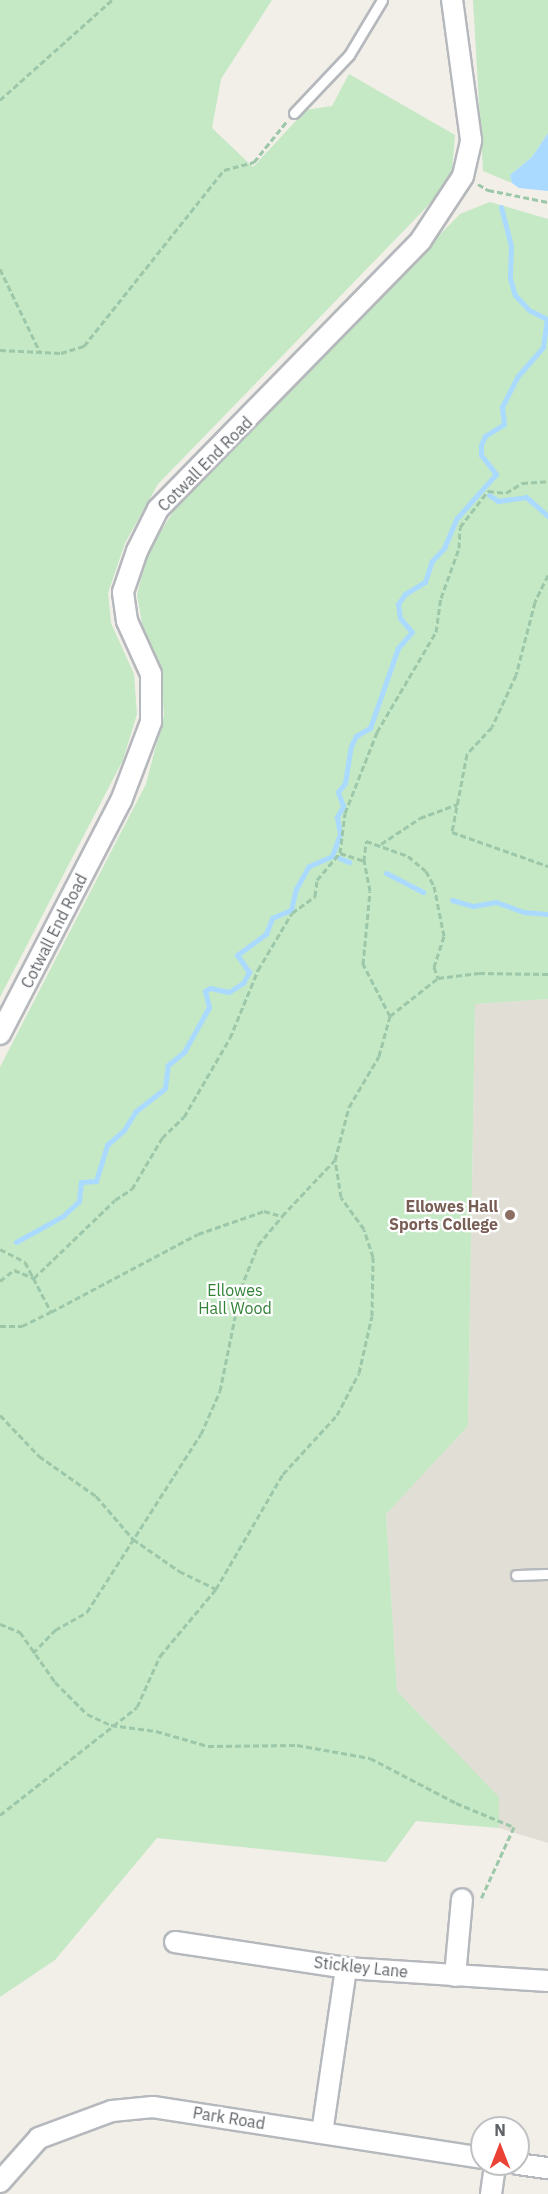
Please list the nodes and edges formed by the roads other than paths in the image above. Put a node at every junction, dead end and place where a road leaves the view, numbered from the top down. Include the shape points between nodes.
1 (382, 0) edge
2 (453, 0) edge
3 (294, 113) road end
4 (0, 1034) edge
5 (548, 1574) edge
6 (516, 1575) dead end
7 (462, 1899) road end
8 (175, 1942) dead end
9 (346, 1968) junction
10 (455, 1976) junction
11 (548, 1982) edge
12 (322, 2133) junction
13 (470, 2156) edge
14 (530, 2166) edge
15 (548, 2168) edge
16 (493, 2176) edge
17 (0, 2182) edge
18 (0, 2190) edge
19 (4, 2194) edge
20 (491, 2194) edge

1 - 3 lane via 349,55
2 - 4 street, Cotwall End Road via 471,140 463,176 421,240 158,509 137,551 123,592 127,621 152,674 152,722 121,801
5 - 6 lane
7 - 10 street
8 - 9 street, Stickley Lane
9 - 10 street, Stickley Lane
9 - 12 street
10 - 11 street, Stickley Lane
12 - 13 street, Park Road
12 - 17 street, Park Road via 153,2107 112,2111 39,2138
14 - 15 street
16 - 20 street
18 - 19 street

